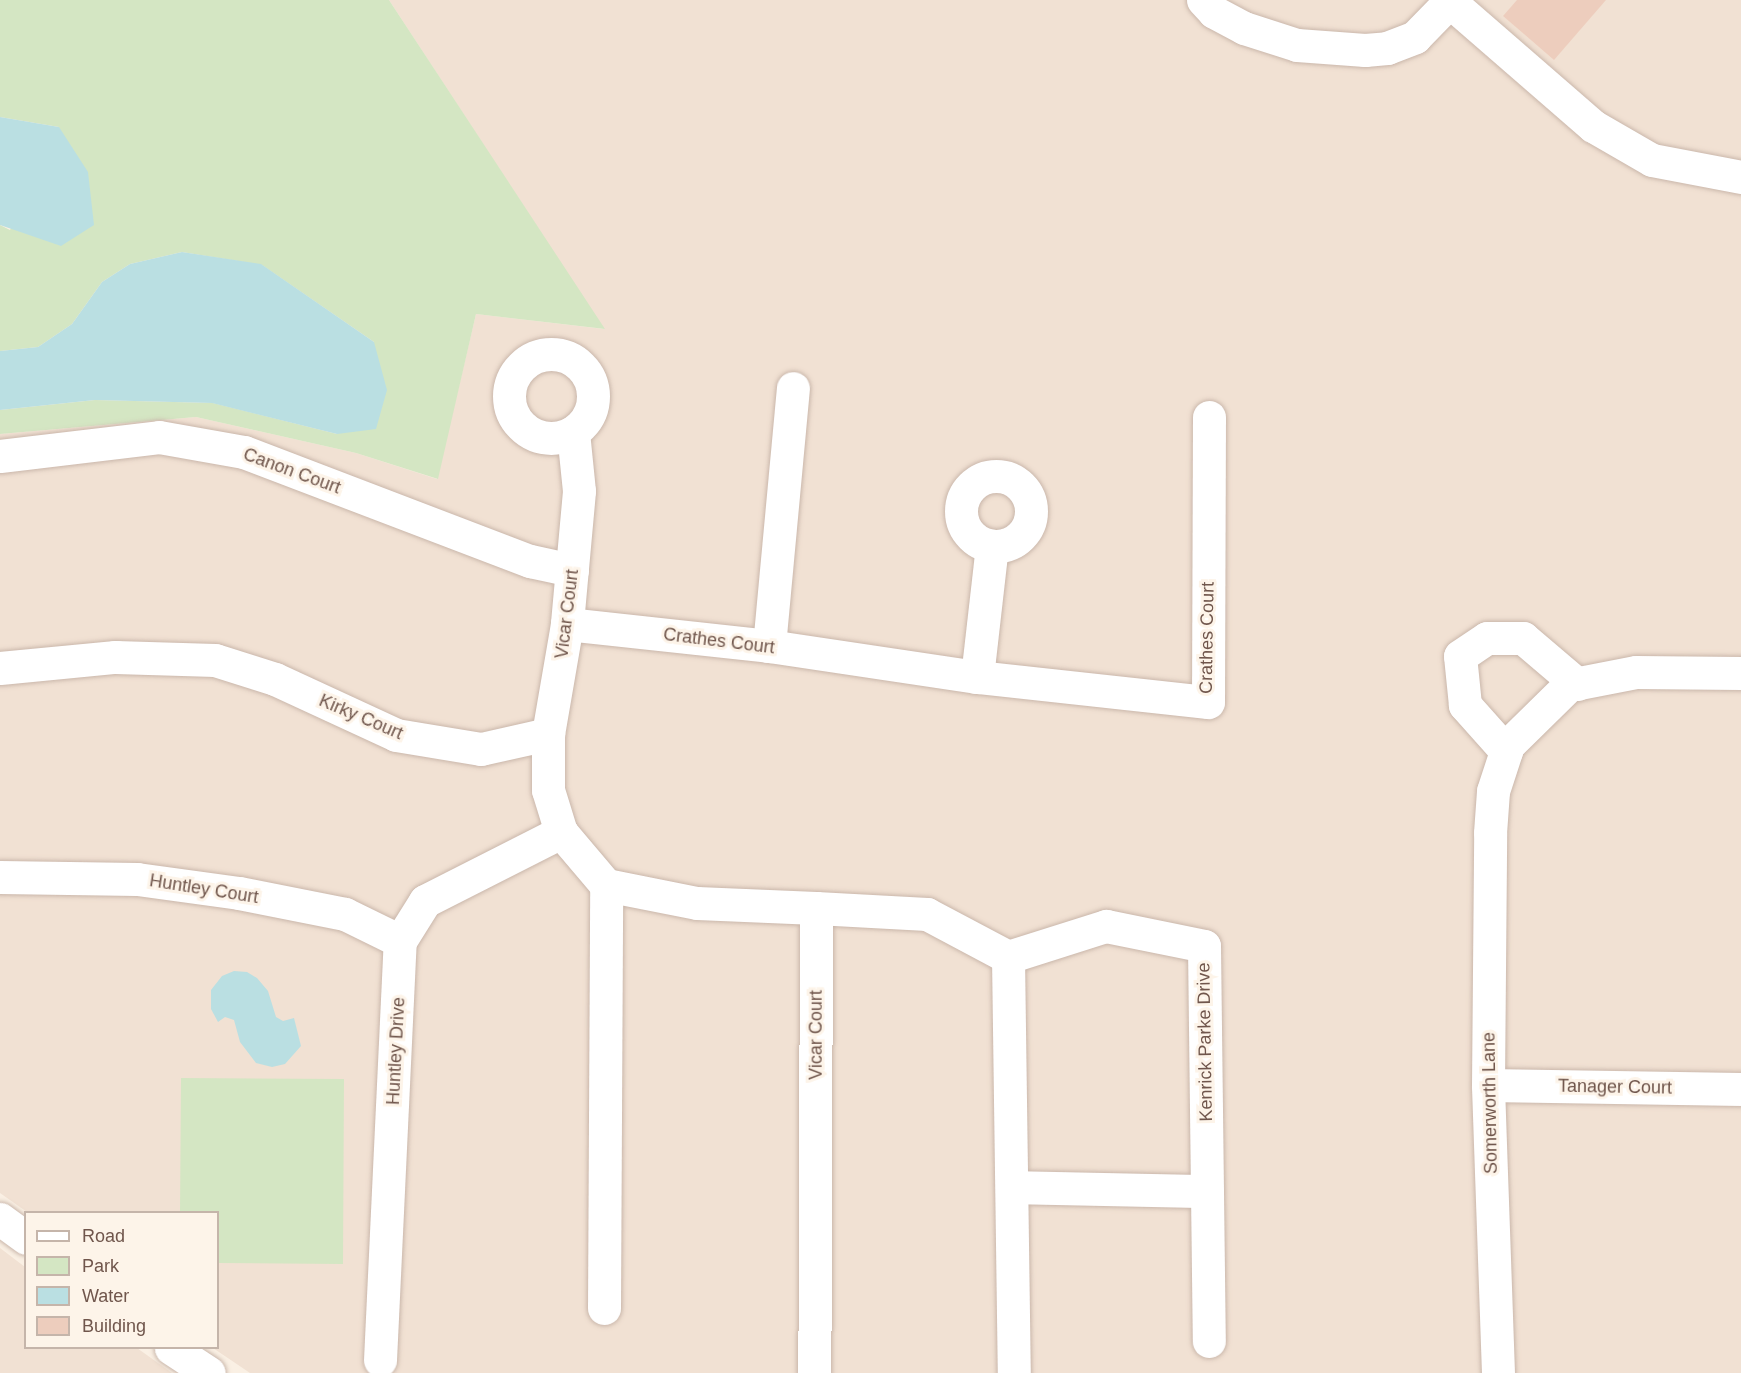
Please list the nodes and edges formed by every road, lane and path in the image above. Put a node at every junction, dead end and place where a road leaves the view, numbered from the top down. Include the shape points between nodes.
1 (1203, 0) edge
2 (1449, 1) edge
3 (1741, 177) edge
4 (793, 388) dead end
5 (1209, 417) dead end
6 (573, 432) dead end
7 (0, 456) edge
8 (992, 546) dead end
9 (572, 570) junction
10 (567, 624) junction
11 (769, 646) junction
12 (0, 668) edge
13 (1741, 673) edge
14 (977, 677) junction
15 (1576, 684) junction
16 (548, 734) junction
17 (1506, 751) junction
18 (561, 832) junction
19 (0, 876) edge
20 (606, 885) junction
21 (816, 909) junction
22 (400, 941) junction
23 (1008, 957) junction
24 (1488, 1085) junction
25 (1741, 1089) edge
26 (1012, 1187) junction
27 (1207, 1191) junction
28 (0, 1219) edge
29 (24, 1237) edge
30 (604, 1308) dead end
31 (1209, 1341) dead end
32 (174, 1349) edge
33 (380, 1360) dead end
34 (209, 1373) edge
35 (814, 1373) edge
36 (1014, 1373) edge
37 (1498, 1373) edge

1 - 2 street via 1214,12 1244,28 1297,45 1365,50 1387,48 1415,37
2 - 3 street via 1593,126 1652,160
4 - 11 street
5 - 14 street, Crathes Court via 1208,702
6 - 9 street, Vicar Court via 579,491
7 - 9 street, Canon Court via 159,437 244,452 530,561
8 - 14 street
9 - 10 street, Vicar Court
10 - 11 street, Crathes Court
10 - 16 street, Vicar Court
11 - 14 street, Crathes Court
12 - 16 street, Kirky Court via 115,657 214,660 275,679 396,735 481,749
13 - 15 street via 1636,672
15 - 17 street via 1569,686
15 - 17 street via 1523,638 1487,638 1460,656 1465,705
16 - 18 street, Vicar Court via 548,790
17 - 24 street, Somerworth Lane via 1493,791 1490,833
18 - 20 street, Vicar Court
18 - 22 street, Huntley Drive via 425,901
19 - 22 street, Huntley Court via 137,879 239,893 345,914
20 - 21 street via 698,903
20 - 30 street
21 - 23 street via 927,914
21 - 35 street, Vicar Court
22 - 33 street, Huntley Drive
23 - 26 street
23 - 27 street, Kenrick Parke Drive via 1106,926 1204,946
24 - 25 street, Tanager Court
24 - 37 street, Somerworth Lane
26 - 27 street
26 - 36 street
27 - 31 street, Kenrick Parke Drive
28 - 29 street
32 - 34 street

